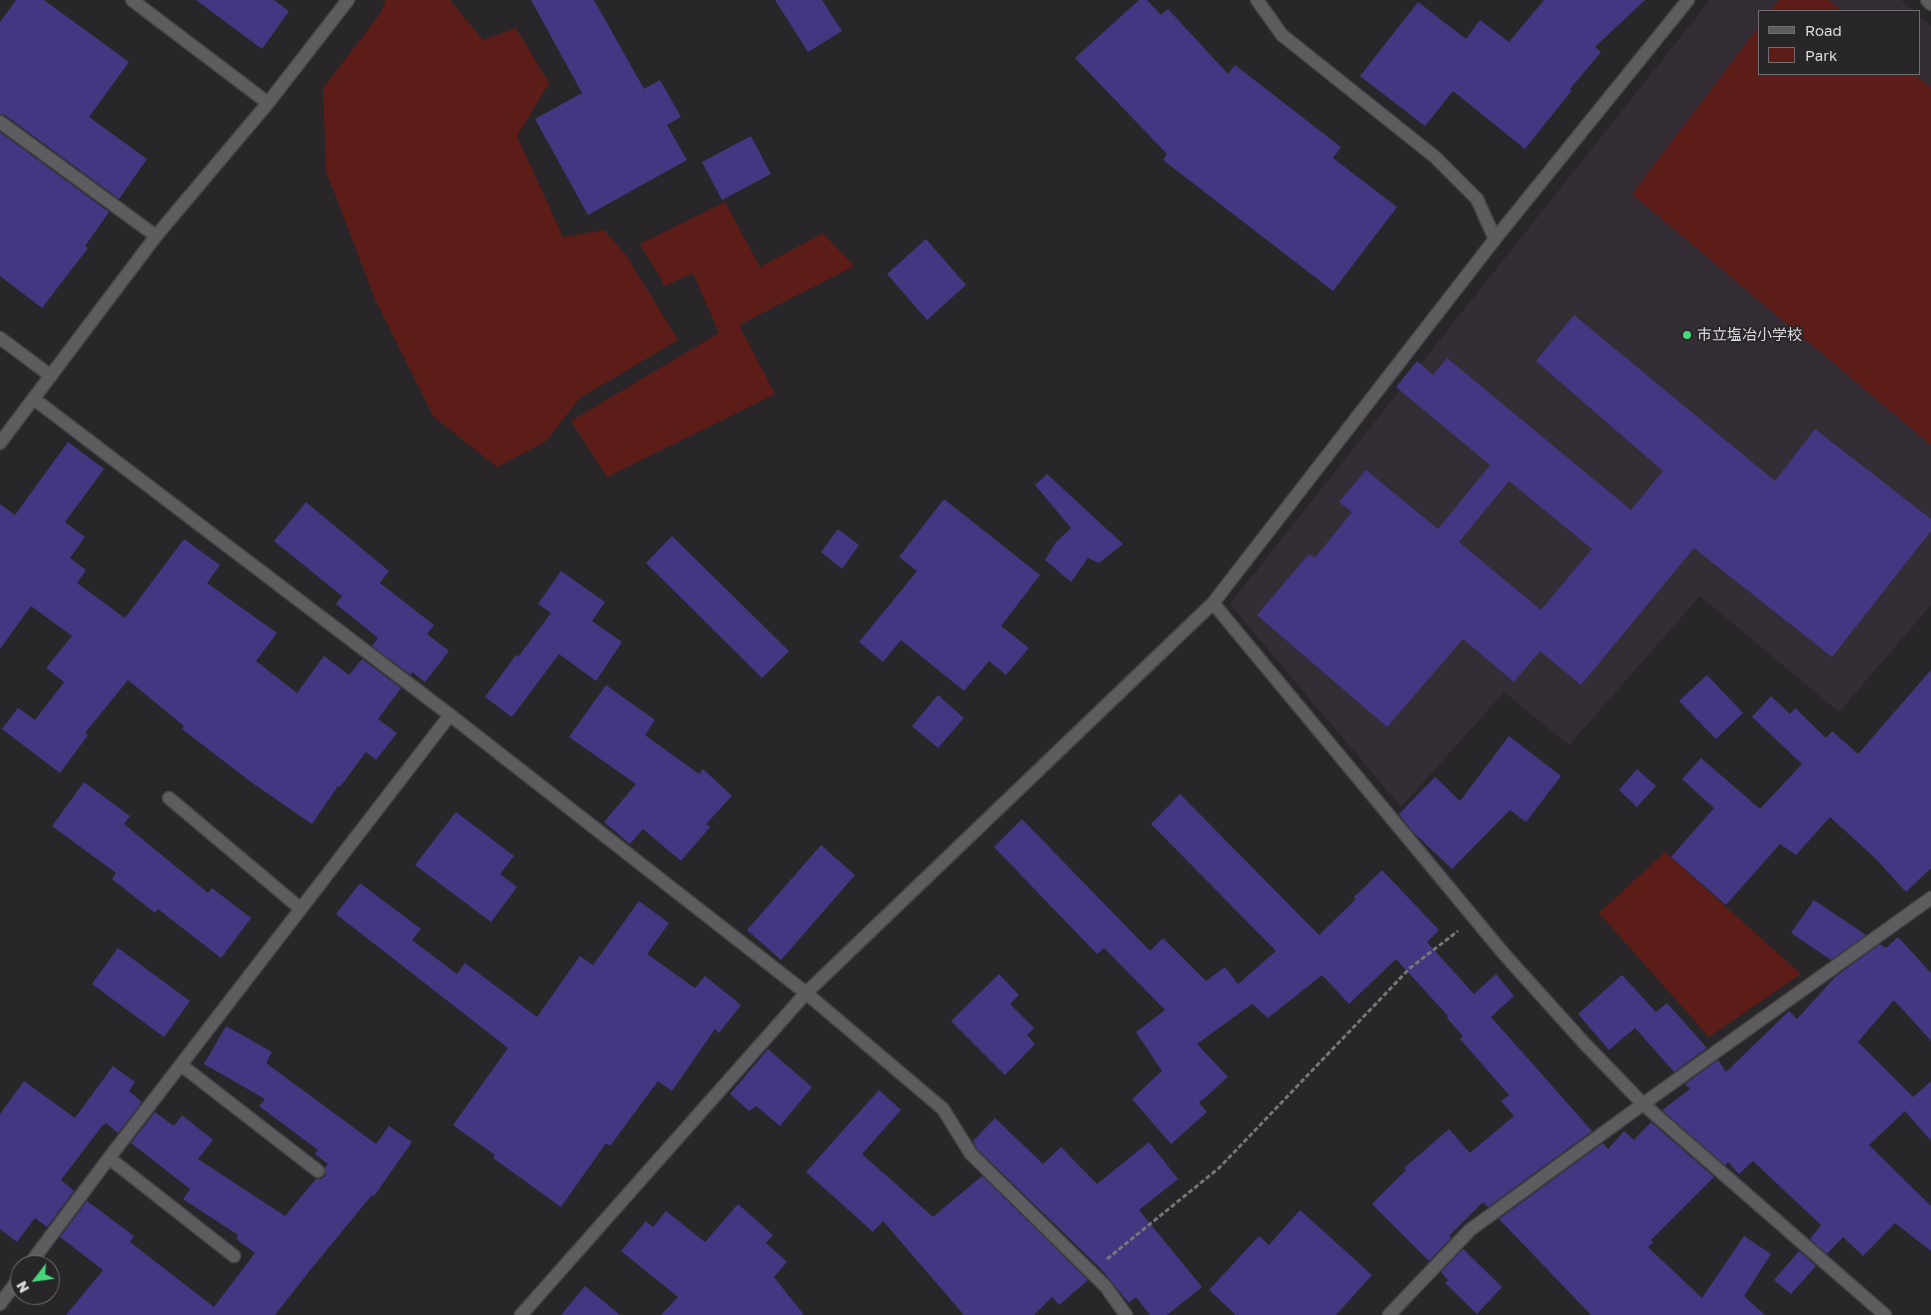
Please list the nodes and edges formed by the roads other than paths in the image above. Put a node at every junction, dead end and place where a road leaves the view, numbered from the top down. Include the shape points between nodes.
1 (132, 0) edge
2 (348, 0) edge
3 (1257, 0) edge
4 (1688, 0) edge
5 (1927, 0) edge
6 (1931, 4) edge
7 (268, 103) junction
8 (0, 122) edge
9 (156, 236) junction
10 (1495, 240) junction
11 (0, 338) edge
12 (50, 376) junction
13 (34, 399) junction
14 (0, 443) edge
15 (1213, 603) junction
16 (450, 715) junction
17 (169, 798) dead end
18 (1931, 898) edge
19 (301, 909) junction
20 (806, 993) junction
21 (180, 1065) junction
22 (1642, 1104) junction
23 (109, 1158) junction
24 (318, 1171) dead end
25 (36, 1255) edge
26 (234, 1256) dead end
27 (10, 1290) edge
28 (0, 1304) edge
29 (522, 1315) edge
30 (1126, 1315) edge
31 (1389, 1315) edge
32 (1885, 1315) edge

1 - 7 street
2 - 7 street
3 - 10 street via 1282,35 1435,157 1477,199
4 - 10 street
5 - 6 street
7 - 9 street
8 - 9 street
9 - 12 street
10 - 15 street
11 - 12 street
12 - 13 street
13 - 14 street
13 - 16 street
15 - 20 street
15 - 22 street via 1475,919
16 - 19 street
16 - 20 street
17 - 19 street
18 - 22 street
19 - 21 street
20 - 29 street
20 - 30 street via 943,1109 971,1154 1106,1286
21 - 23 street
21 - 24 street
22 - 31 street via 1470,1230
22 - 32 street
23 - 25 street
23 - 26 street
27 - 28 street

